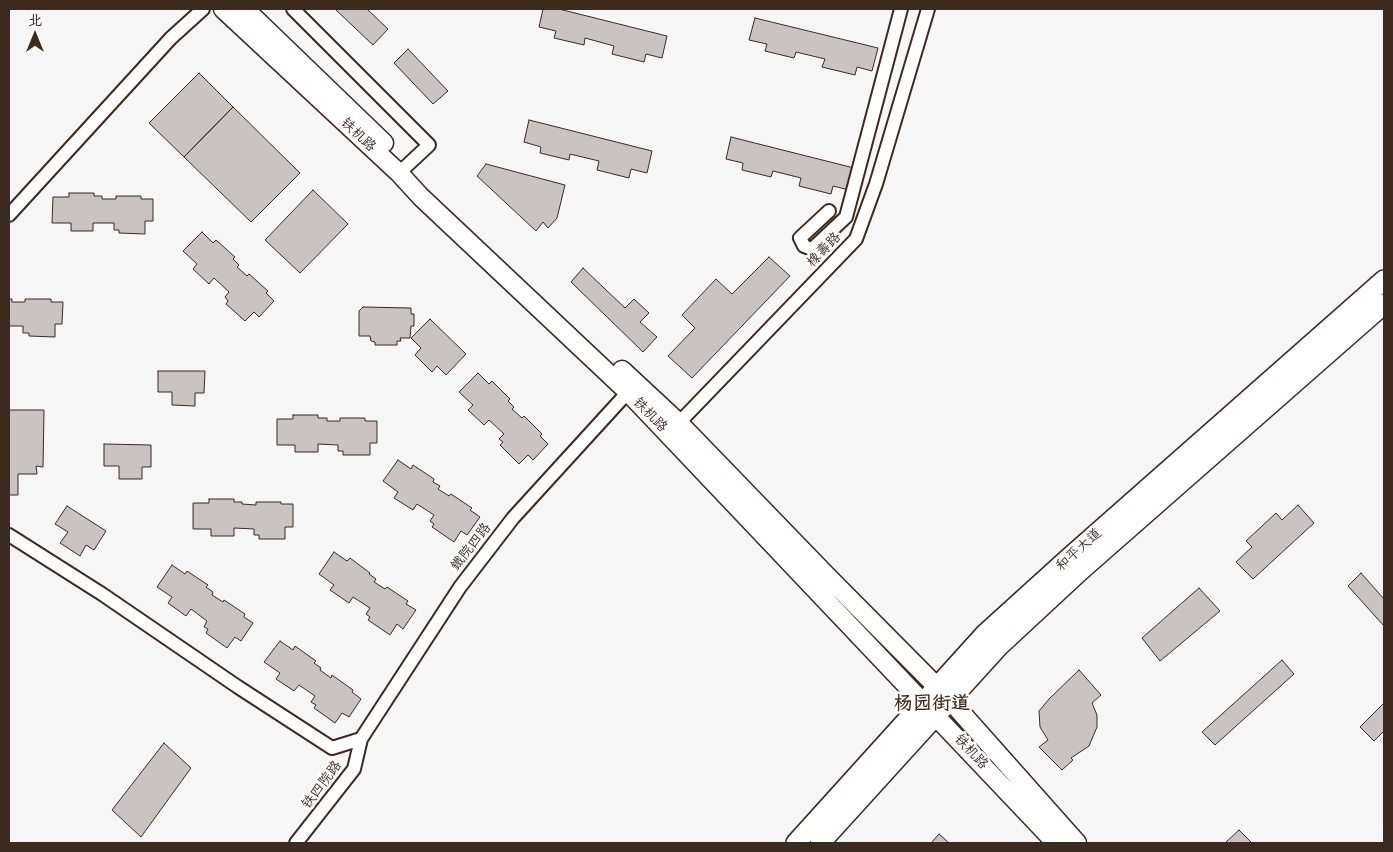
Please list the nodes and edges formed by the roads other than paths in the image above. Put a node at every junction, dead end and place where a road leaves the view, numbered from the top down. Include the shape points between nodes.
1 (203, 9) edge
2 (223, 9) edge
3 (245, 9) edge
4 (293, 9) edge
5 (901, 9) edge
6 (928, 9) edge
7 (403, 170) junction
8 (829, 211) dead end
9 (9, 216) edge
10 (1384, 280) edge
11 (1384, 304) edge
12 (628, 392) junction
13 (673, 429) junction
14 (9, 535) edge
15 (944, 694) junction
16 (930, 709) junction
17 (361, 739) junction
18 (296, 843) edge
19 (796, 843) edge
20 (820, 843) edge
21 (1056, 843) edge
22 (1077, 843) edge

1 - 9 street via 172,38
2 - 7 main road, 铁机路
3 - 7 main road, 铁机路
4 - 7 street via 428,145
5 - 8 street via 846,217 812,249 804,246 800,238
6 - 13 street, 橡壽路 via 876,184 856,239
7 - 12 main road, 铁机路 via 421,197
7 - 13 main road, 铁机路
10 - 15 main road, 和平大道 via 985,634
11 - 15 main road, 和平大道
12 - 13 main road, 铁机路
12 - 17 street, 鐵院四路 via 513,518 465,579
13 - 15 main road, 铁机路
13 - 16 main road, 铁机路
14 - 17 street via 332,748
15 - 16 main road, 和平大道
15 - 22 main road, 铁机路
16 - 19 main road, 和平大道
16 - 20 main road, 和平大道
16 - 21 main road, 铁机路
17 - 18 street, 铁四院路 via 354,769

